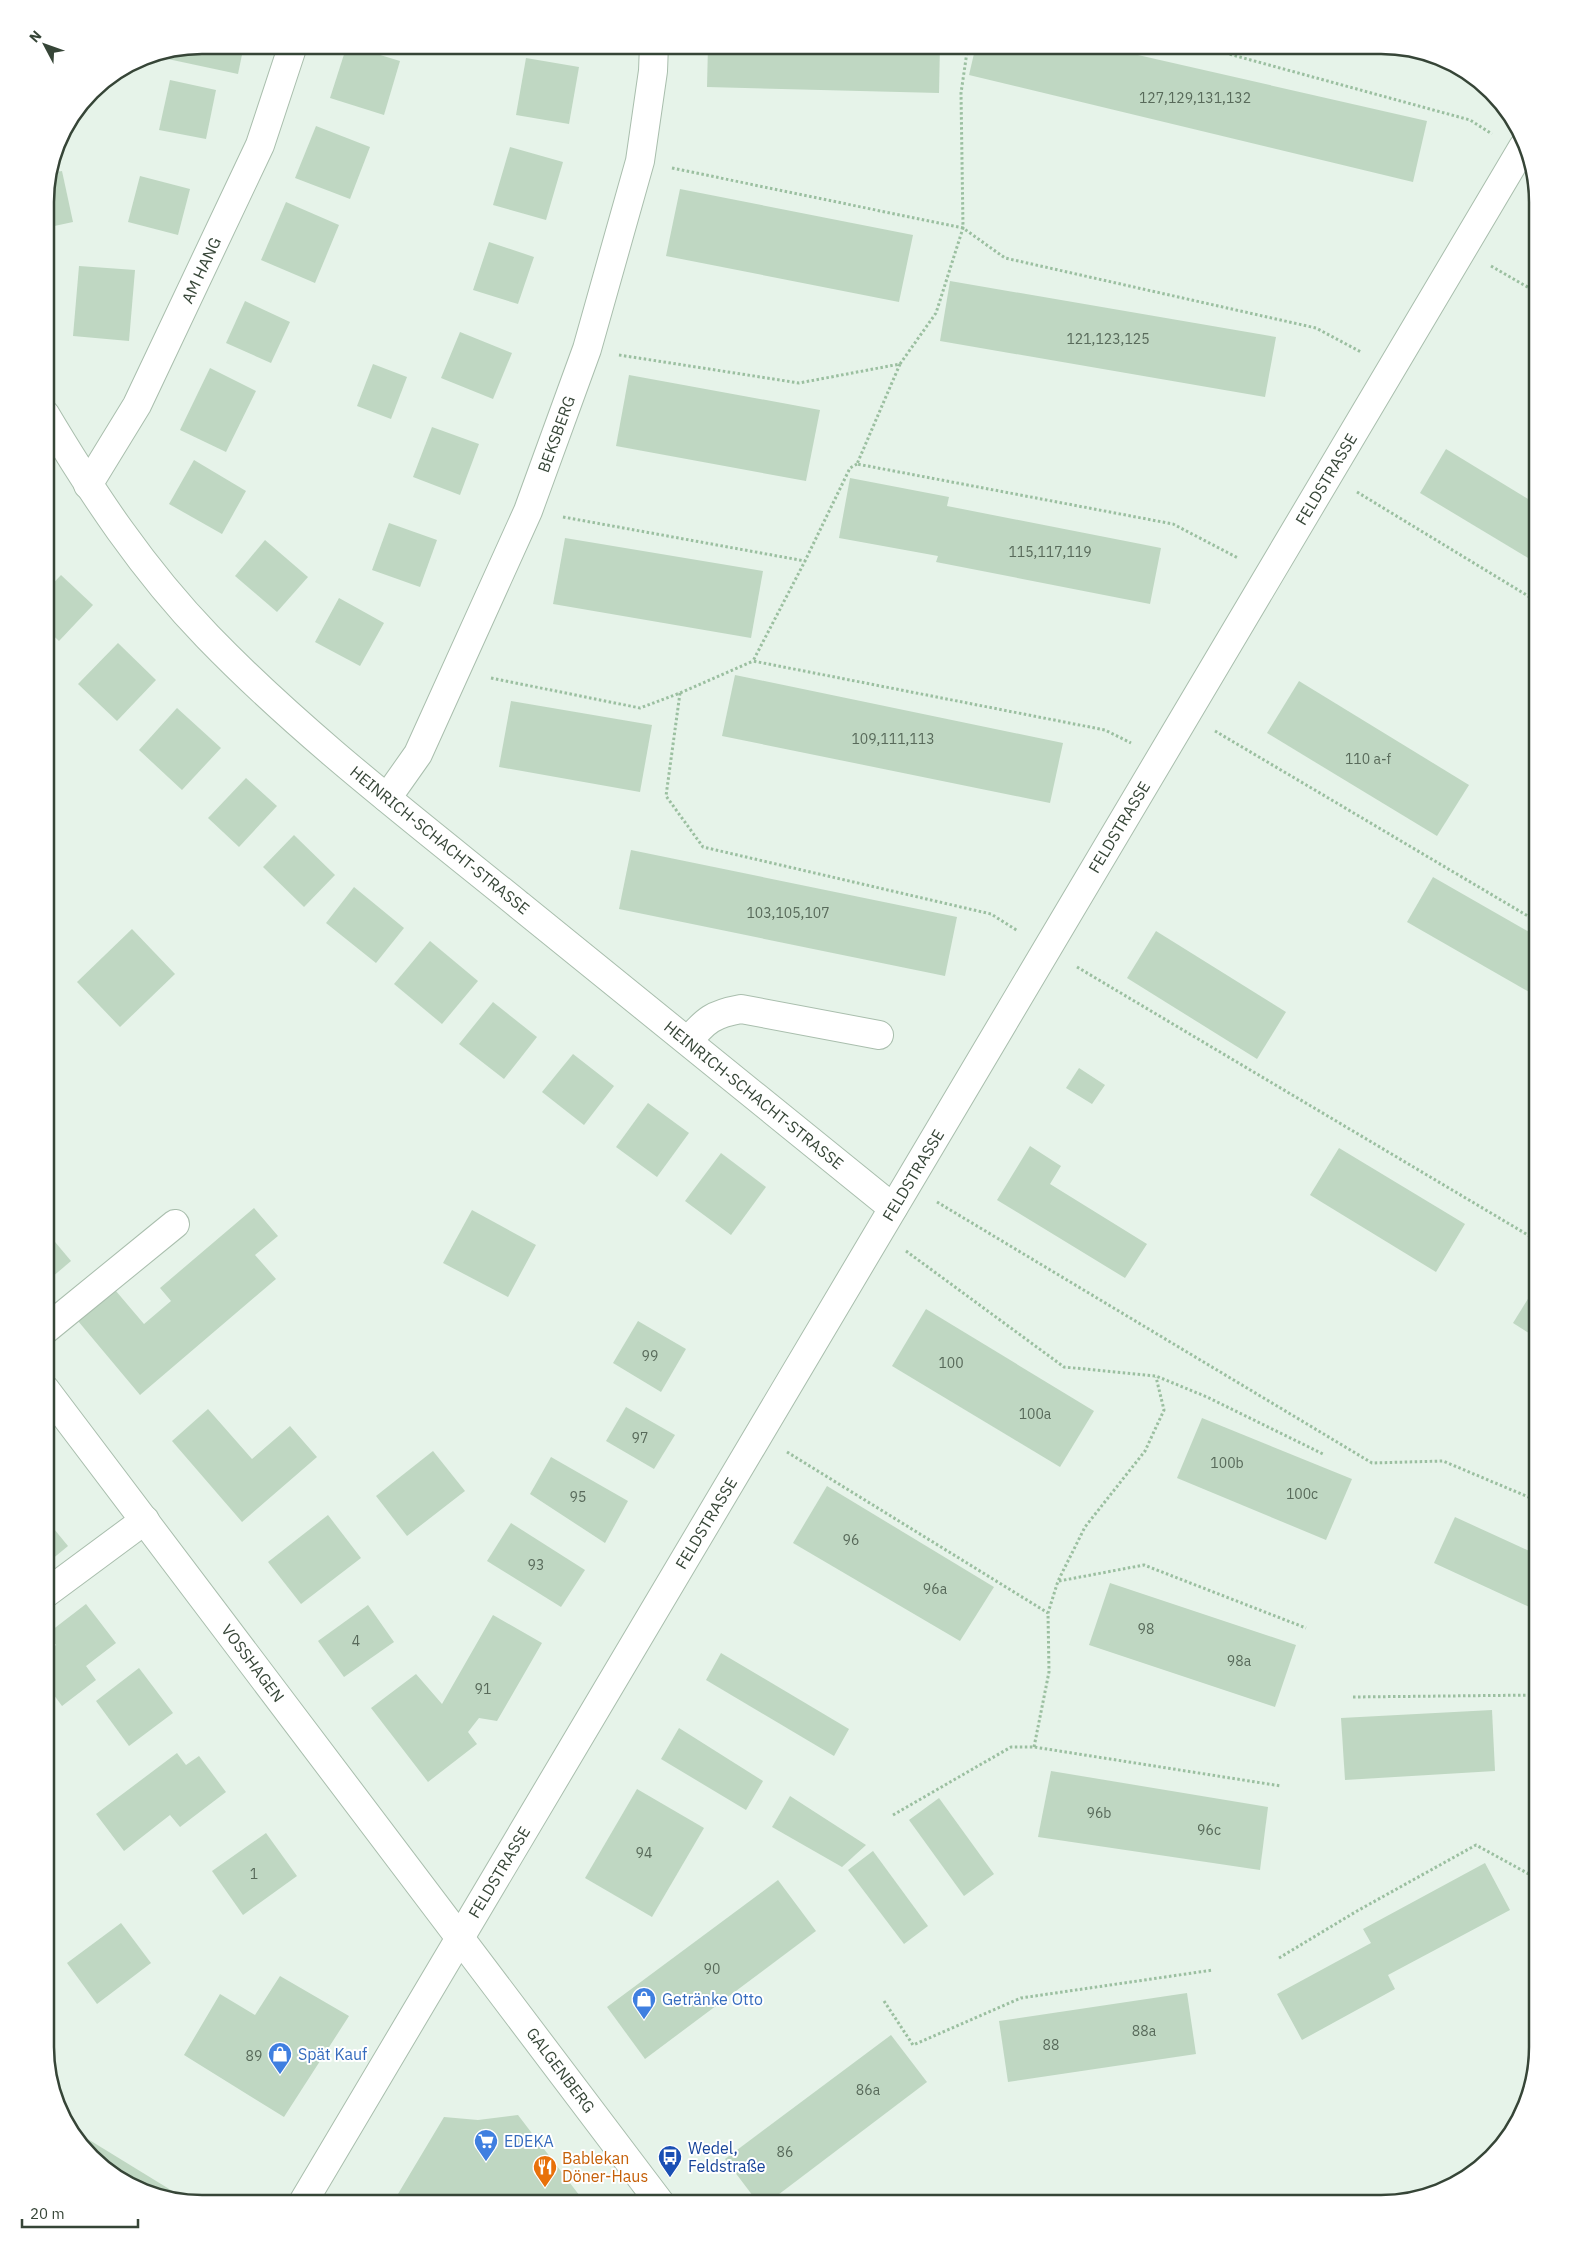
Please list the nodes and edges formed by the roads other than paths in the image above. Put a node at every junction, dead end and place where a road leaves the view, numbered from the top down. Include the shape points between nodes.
1 (290, 54) edge
2 (654, 54) edge
3 (1520, 152) edge
4 (54, 429) edge
5 (88, 486) junction
6 (388, 798) junction
7 (879, 1035) dead end
8 (688, 1041) junction
9 (893, 1208) junction
10 (175, 1224) dead end
11 (54, 1323) edge
12 (54, 1401) edge
13 (145, 1520) junction
14 (54, 1587) edge
15 (461, 1936) junction
16 (307, 2195) edge
17 (655, 2195) edge

1 - 5 street, AM HANG via 260,145 137,405
2 - 6 street, BEKSBERG via 640,161 587,350 528,511 418,754
3 - 9 street, FELDSTRASSE
4 - 5 street, HEINRICH-SCHACHT-STRASSE
5 - 6 street, HEINRICH-SCHACHT-STRASSE via 144,564 207,636 293,718
6 - 8 street, HEINRICH-SCHACHT-STRASSE
7 - 8 street via 741,1009 719,1013 701,1025
8 - 9 street, HEINRICH-SCHACHT-STRASSE
9 - 15 street, FELDSTRASSE
10 - 11 street
12 - 13 street, VOSSHAGEN
13 - 14 street
13 - 15 street, VOSSHAGEN
15 - 16 street, FELDSTRASSE
15 - 17 street, GALGENBERG

